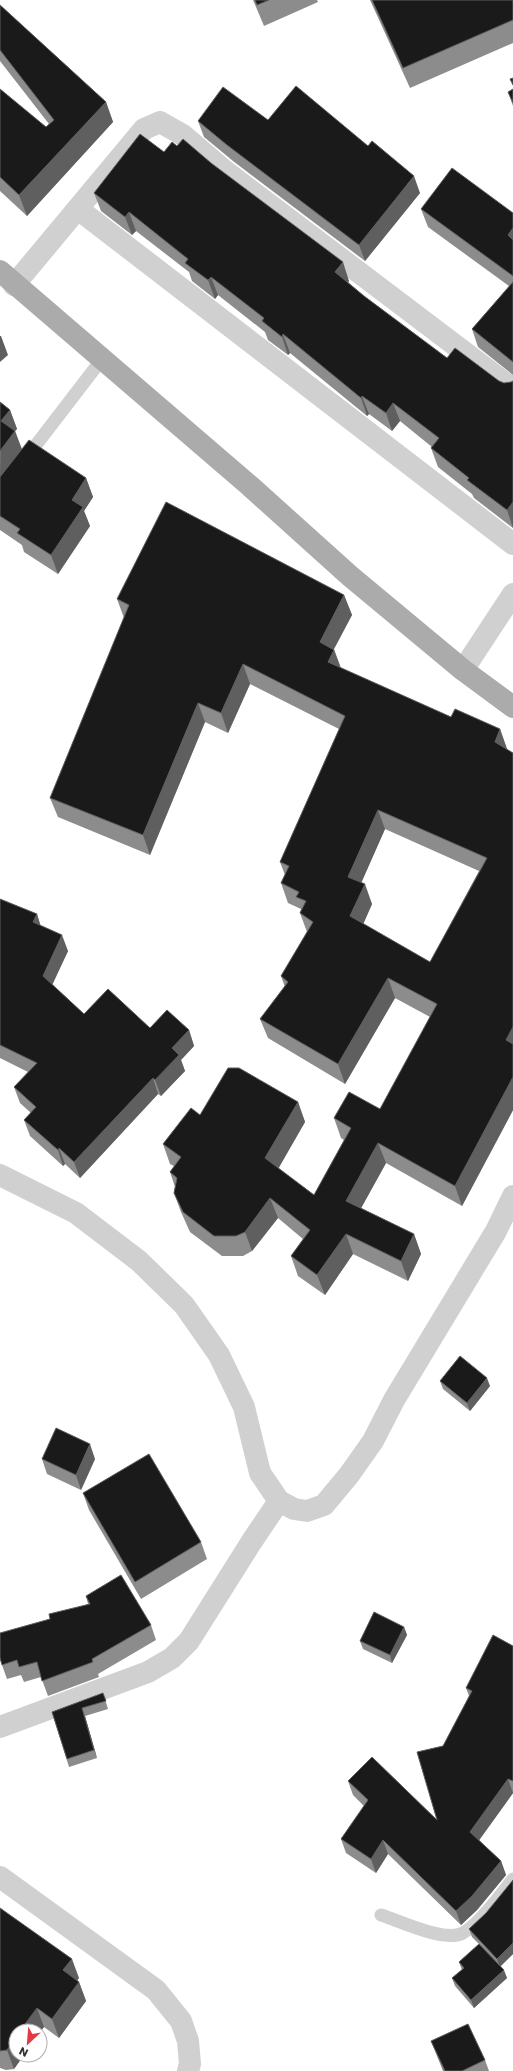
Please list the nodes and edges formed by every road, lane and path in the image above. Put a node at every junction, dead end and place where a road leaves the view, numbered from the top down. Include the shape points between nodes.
1 (78, 209) junction
2 (7, 278) edge
3 (102, 359) junction
4 (513, 389) edge
5 (19, 467) edge
6 (513, 544) edge
7 (513, 594) edge
8 (463, 670) junction
9 (513, 707) edge
10 (0, 1176) edge
11 (513, 1196) edge
12 (279, 1501) junction
13 (0, 1727) edge
14 (0, 1877) edge
15 (513, 1879) edge
16 (381, 1915) dead end
17 (188, 2071) edge

1 - 2 street
1 - 4 street via 144,129 160,122 183,135 224,171
1 - 6 street
2 - 3 main road
3 - 5 lane
3 - 8 main road via 350,576
7 - 8 street
8 - 9 main road
10 - 12 street via 76,1213 139,1261 184,1305 219,1355 244,1407 260,1473
11 - 12 street via 496,1231 394,1400 373,1440 349,1475 324,1504 307,1511 294,1509
12 - 13 street via 189,1641 172,1658 148,1672
14 - 17 street via 156,1990 181,2021 188,2041
15 - 16 lane via 490,1908 462,1933 443,1936

